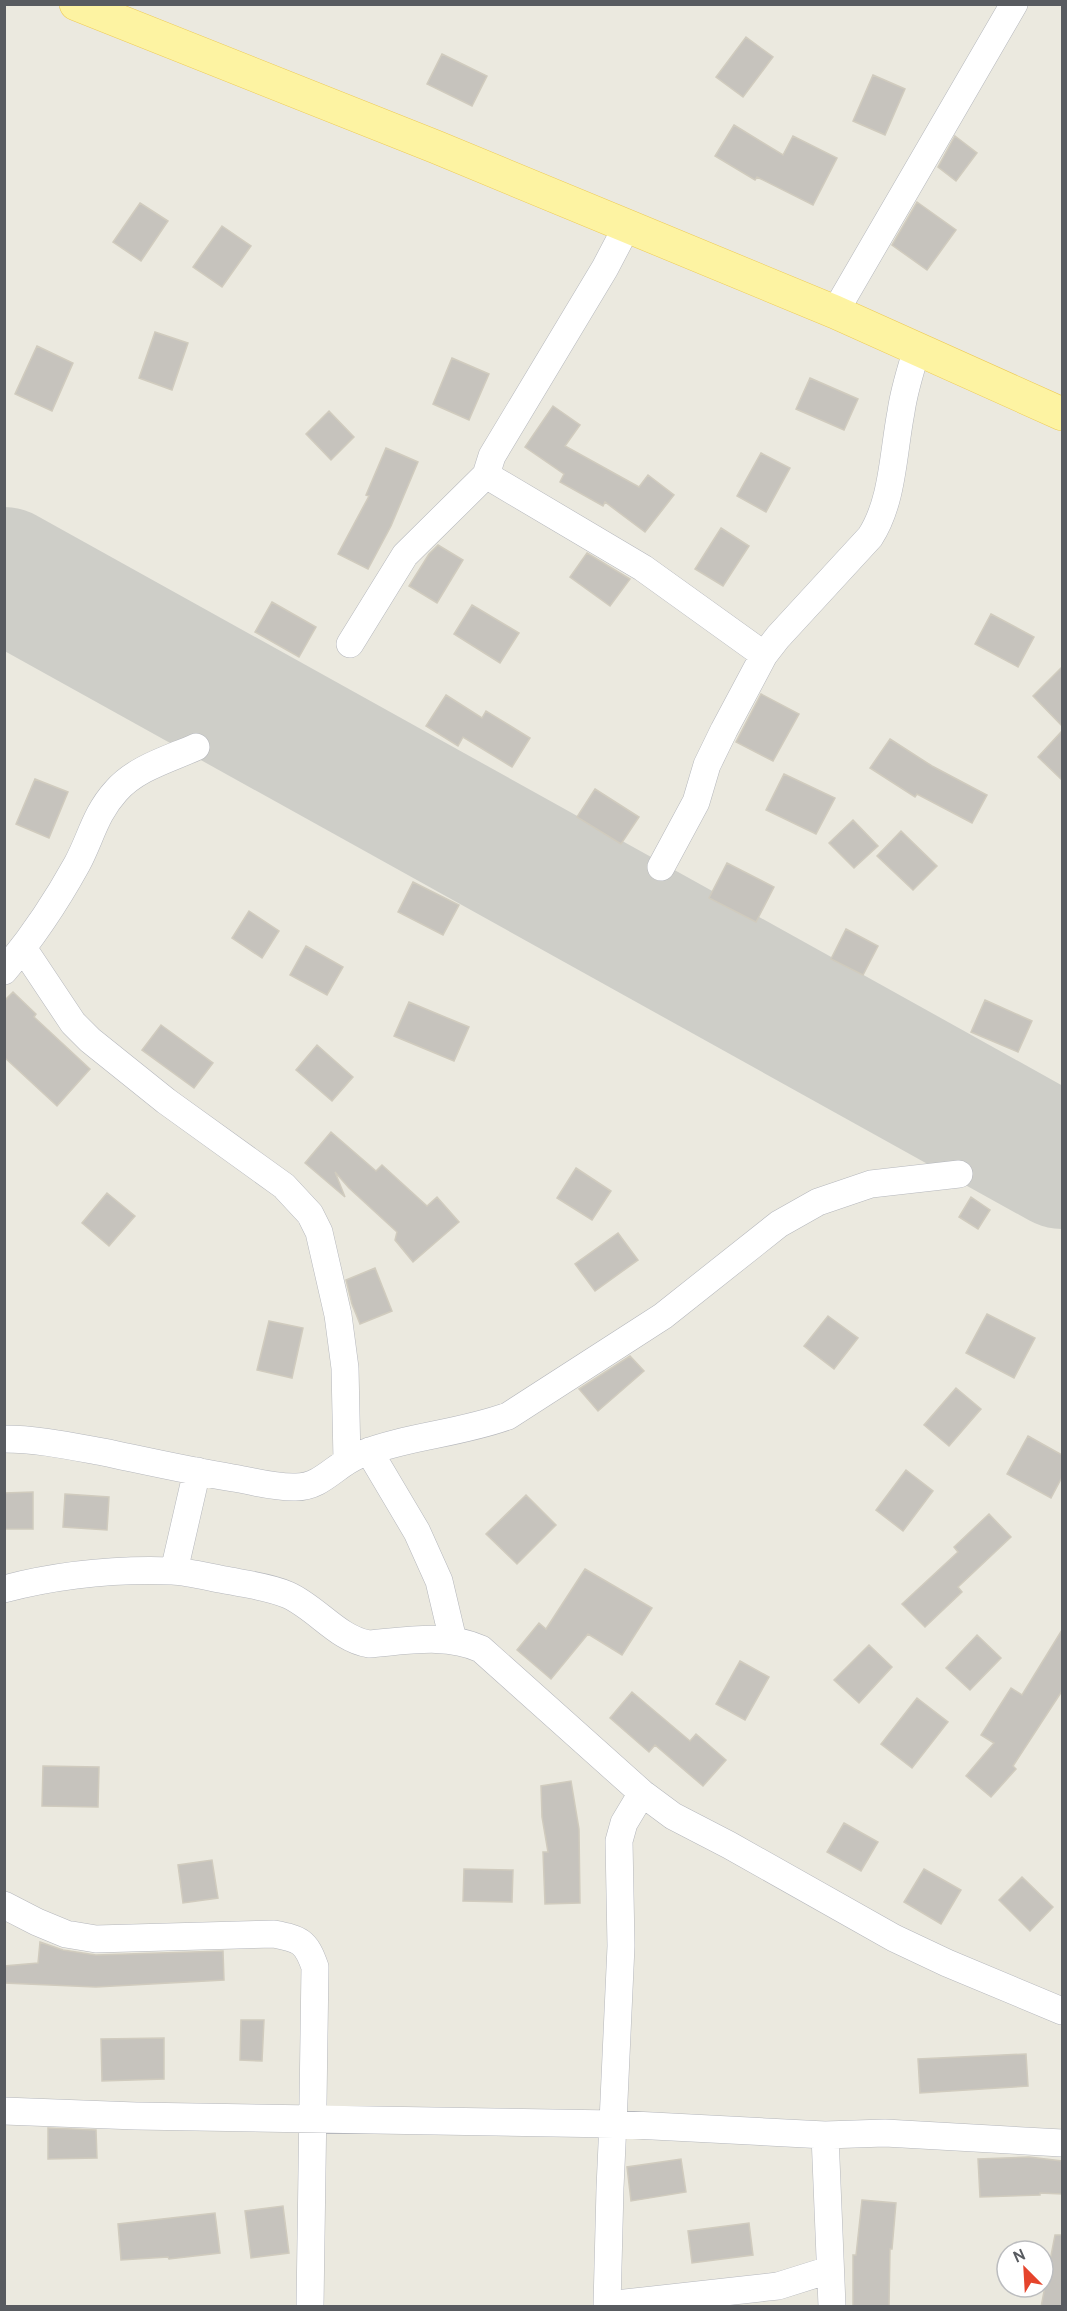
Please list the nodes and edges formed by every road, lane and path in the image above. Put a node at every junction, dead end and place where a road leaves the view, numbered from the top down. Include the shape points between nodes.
1 (76, 4) edge
2 (1014, 4) edge
3 (627, 226) junction
4 (835, 312) junction
5 (917, 349) junction
6 (1062, 414) edge
7 (486, 476) junction
8 (350, 644) dead end
9 (765, 655) junction
10 (196, 747) dead end
11 (662, 867) dead end
12 (23, 948) junction
13 (4, 971) edge
14 (959, 1174) dead end
15 (4, 1439) edge
16 (358, 1455) junction
17 (197, 1471) junction
18 (174, 1571) junction
19 (4, 1589) edge
20 (453, 1640) junction
21 (642, 1793) junction
22 (4, 1905) edge
23 (1062, 2011) edge
24 (4, 2111) edge
25 (314, 2118) junction
26 (614, 2124) junction
27 (825, 2135) junction
28 (1062, 2143) edge
29 (829, 2270) junction
30 (607, 2306) edge
31 (310, 2307) edge
32 (832, 2307) edge

1 - 3 main road
2 - 4 street
3 - 4 main road
3 - 7 street via 492,456
4 - 5 main road
5 - 6 main road
5 - 9 street via 901,408 880,522
7 - 8 street via 405,555
7 - 9 street via 643,568
9 - 11 street via 724,730 696,801
10 - 12 street via 136,774 116,790 94,821 79,861 62,890
12 - 13 street
12 - 16 street via 73,1023 90,1040 166,1101 284,1186 310,1214 319,1232 338,1315
14 - 16 street via 871,1184 818,1202 779,1224 663,1316 508,1416
15 - 17 street via 61,1444
16 - 17 street via 317,1484 294,1488
16 - 20 street via 421,1542 439,1581
17 - 18 street
18 - 19 street via 100,1573
18 - 20 street via 272,1588 315,1610 357,1642
20 - 21 street via 481,1649
21 - 23 street via 673,1816 894,1938
21 - 26 street via 624,1822 619,1841 621,1946
22 - 25 street via 66,1934 96,1939 274,1934 296,1938 307,1947 315,1967
24 - 25 street
25 - 26 street
25 - 31 street
26 - 27 street
26 - 30 street
27 - 28 street via 885,2133
27 - 29 street
29 - 30 street via 778,2286
29 - 32 street

